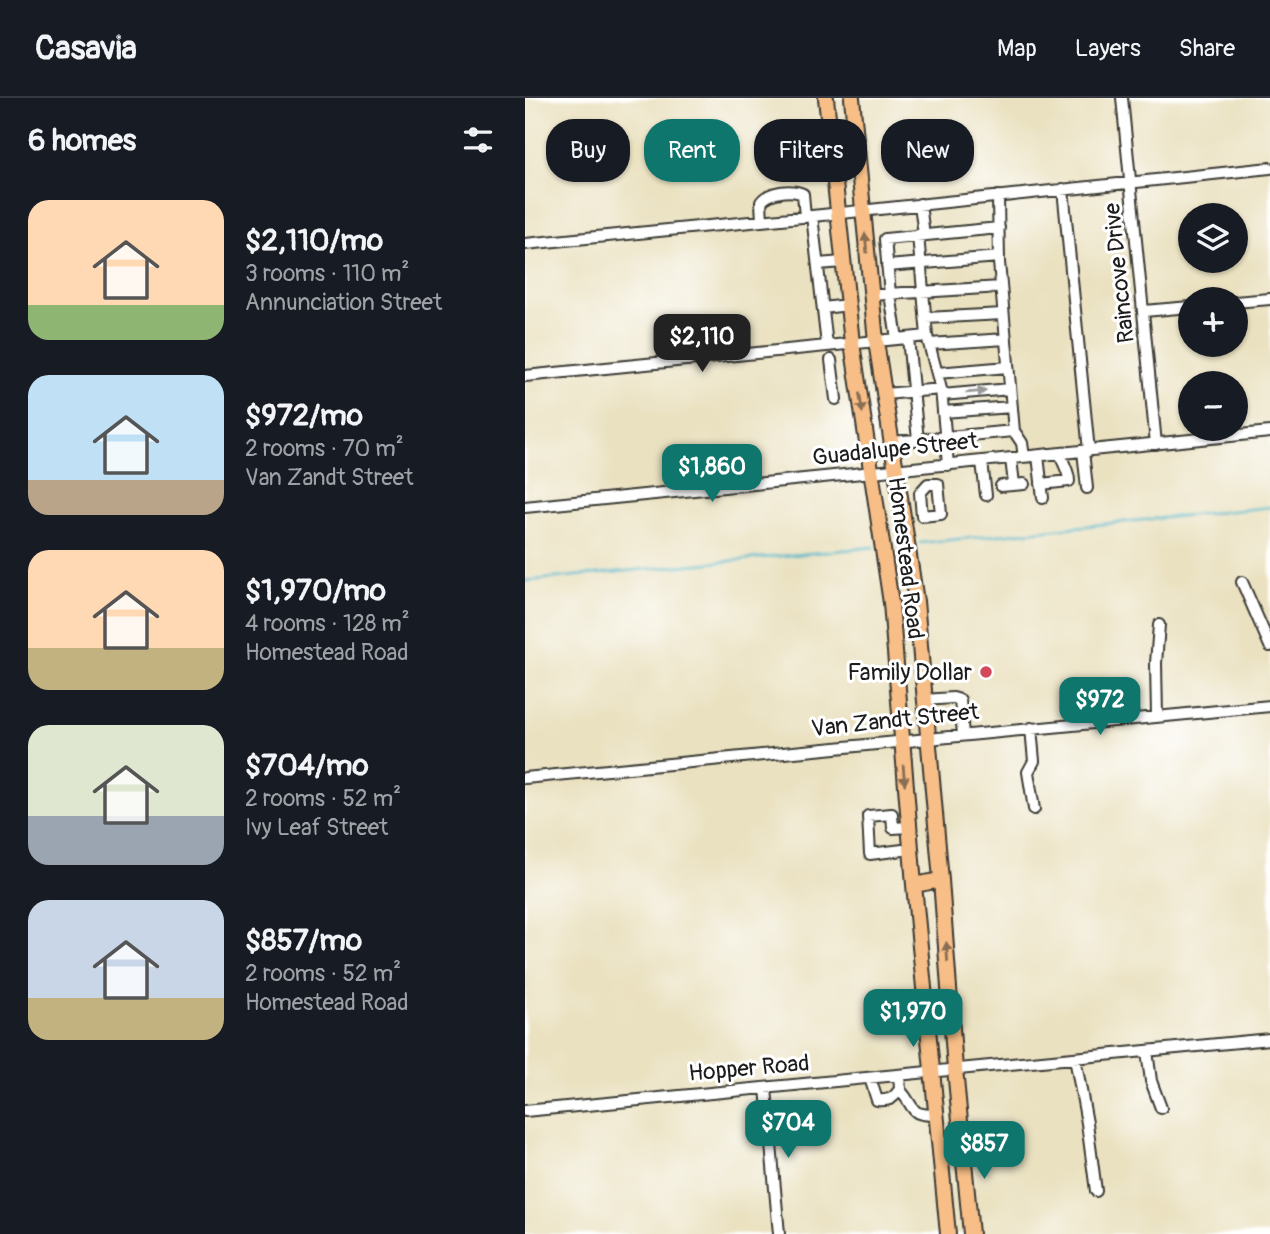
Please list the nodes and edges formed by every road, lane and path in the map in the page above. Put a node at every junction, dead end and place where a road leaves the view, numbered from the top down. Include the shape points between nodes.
1 (826, 98) edge
2 (852, 98) edge
3 (1122, 98) edge
4 (1270, 168) edge
5 (1131, 182) junction
6 (1063, 189) junction
7 (998, 196) junction
8 (920, 205) junction
9 (863, 211) junction
10 (837, 214) junction
11 (809, 217) junction
12 (762, 221) junction
13 (999, 228) junction
14 (921, 235) junction
15 (525, 244) edge
16 (999, 257) junction
17 (843, 262) junction
18 (921, 263) junction
19 (818, 264) junction
20 (887, 265) junction
21 (1001, 287) junction
22 (923, 292) junction
23 (890, 294) junction
24 (871, 295) junction
25 (1270, 299) edge
26 (1248, 301) edge
27 (848, 305) junction
28 (823, 308) junction
29 (1178, 308) edge
30 (1144, 311) junction
31 (1003, 314) junction
32 (926, 318) junction
33 (902, 338) junction
34 (1006, 339) junction
35 (928, 340) junction
36 (876, 341) junction
37 (852, 343) junction
38 (827, 345) junction
39 (831, 360) dead end
40 (1008, 367) junction
41 (856, 371) junction
42 (937, 373) junction
43 (833, 374) junction
44 (525, 376) edge
45 (1010, 389) junction
46 (913, 391) junction
47 (942, 391) junction
48 (884, 394) junction
49 (836, 399) dead end
50 (1012, 407) junction
51 (943, 412) junction
52 (1014, 431) junction
53 (1270, 432) edge
54 (946, 438) junction
55 (918, 440) junction
56 (892, 442) junction
57 (1156, 444) junction
58 (1086, 451) junction
59 (1061, 453) junction
60 (1038, 456) junction
61 (1024, 457) junction
62 (1011, 459) junction
63 (982, 462) junction
64 (948, 465) junction
65 (931, 467) junction
66 (896, 470) junction
67 (872, 472) junction
68 (933, 484) junction
69 (1041, 484) junction
70 (1001, 485) dead end
71 (1087, 488) dead end
72 (986, 495) dead end
73 (1043, 498) dead end
74 (921, 506) junction
75 (525, 507) edge
76 (903, 508) junction
77 (1242, 582) dead end
78 (916, 601) junction
79 (891, 603) junction
80 (1159, 625) dead end
81 (1270, 646) edge
82 (924, 700) junction
83 (1270, 706) edge
84 (1157, 716) junction
85 (1031, 728) junction
86 (963, 735) junction
87 (927, 738) junction
88 (901, 741) junction
89 (525, 778) edge
90 (1034, 809) dead end
91 (909, 827) junction
92 (893, 828) junction
93 (911, 849) junction
94 (895, 851) junction
95 (941, 880) junction
96 (914, 885) junction
97 (1270, 1039) edge
98 (1147, 1051) junction
99 (1075, 1058) junction
100 (955, 1069) junction
101 (932, 1071) junction
102 (899, 1075) junction
103 (870, 1078) junction
104 (766, 1088) junction
105 (900, 1090) junction
106 (1161, 1108) dead end
107 (525, 1111) edge
108 (937, 1115) junction
109 (1096, 1191) dead end
110 (779, 1234) edge
111 (948, 1234) edge
112 (971, 1234) edge

1 - 10 main road, Homestead Road
2 - 9 main road, Homestead Road
3 - 5 street, Raincove Drive
4 - 5 street
5 - 6 street
5 - 30 street, Raincove Drive
6 - 7 street
6 - 58 street
7 - 8 street
7 - 13 street
8 - 9 street
8 - 14 street
9 - 10 street
24 -> 9 main road, Homestead Road
10 - 11 street
10 - 17 main road, Homestead Road
11 - 12 street
11 - 12 street via 799,191 766,196 761,202
11 - 19 street
12 - 15 street
13 - 14 street
13 - 16 street
14 - 18 street
14 - 20 street via 884,239
16 - 18 street
16 - 21 street
17 - 19 street
17 - 27 main road, Homestead Road
18 - 20 street
18 - 22 street
19 - 28 street
20 - 23 street
21 - 22 street
21 - 31 street
22 - 23 street
22 - 32 street
23 - 24 street
23 - 33 street
24 - 36 main road, Homestead Road
25 - 26 street
27 - 28 street
27 - 37 main road, Homestead Road
28 - 38 street
29 - 30 street
30 - 57 street, Raincove Drive
31 - 32 street
31 - 34 street
32 - 35 street
33 - 35 street
33 - 36 street
33 - 46 street
34 - 35 street
34 - 40 street
35 - 42 street
36 - 37 street
36 - 48 main road, Homestead Road
37 - 38 street
37 - 41 main road, Homestead Road
38 - 44 street
39 - 43 street
40 - 42 street
40 - 45 street
41 - 43 street
41 -> 67 main road, Homestead Road
42 - 47 street
43 - 49 street
47 -> 45 street
45 - 50 street
46 - 47 street
46 - 48 street
46 - 55 street
47 - 51 street
48 - 56 main road, Homestead Road
50 - 51 street
50 - 52 street
51 - 54 street
52 - 54 street
52 - 61 street
53 - 57 street, Guadalupe Street
54 - 55 street
54 - 64 street
55 - 56 street
56 - 66 main road, Homestead Road
57 - 58 street, Guadalupe Street
58 - 59 street, Guadalupe Street
58 - 71 street
59 - 60 street, Guadalupe Street
59 - 69 street via 1069,481
60 - 61 street, Guadalupe Street
60 - 69 street
61 - 62 street, Guadalupe Street
62 - 63 street, Guadalupe Street
62 - 70 street via 1019,484
63 - 64 street, Guadalupe Street
63 - 72 street
64 - 65 street, Guadalupe Street
65 - 66 street, Guadalupe Street
65 - 68 street
66 - 67 street, Guadalupe Street
66 - 76 main road, Homestead Road
67 - 75 street, Guadalupe Street
67 - 79 main road, Homestead Road
68 - 74 street via 920,493
68 - 74 street via 938,484 941,514 922,516
69 - 73 street
74 - 76 street
76 - 78 main road, Homestead Road
77 - 81 street
78 - 79 main road
78 - 82 main road, Homestead Road
79 - 88 main road, Homestead Road
80 - 84 street
82 - 86 street via 960,700
82 - 87 main road, Homestead Road
83 - 84 street, Van Zandt Street
84 - 85 street, Van Zandt Street
85 - 86 street, Van Zandt Street
85 - 90 street via 1034,761 1028,772
86 - 87 street, Van Zandt Street
87 - 88 street, Van Zandt Street
87 - 95 main road, Homestead Road
88 - 89 street, Van Zandt Street
88 -> 91 main road, Homestead Road
91 - 92 street
91 - 93 main road, Homestead Road
92 - 94 street
92 - 94 street via 892,814 868,816 870,853
93 - 94 street
93 - 96 main road, Homestead Road
95 - 96 main road
100 -> 95 main road, Homestead Road
96 - 101 main road, Homestead Road
97 - 98 street, Hopper Road
98 - 99 street, Hopper Road
98 - 106 street
99 - 100 street, Hopper Road
99 - 109 street
100 - 101 street, Hopper Road
100 - 112 main road, Homestead Road
101 - 102 street, Hopper Road
101 - 108 main road, Homestead Road
102 - 103 street, Hopper Road
102 - 105 street
103 - 104 street, Hopper Road
103 - 105 street via 877,1100 888,1101
104 - 107 street, Hopper Road
104 - 110 street
105 - 108 street via 914,1111
108 - 111 main road, Homestead Road

